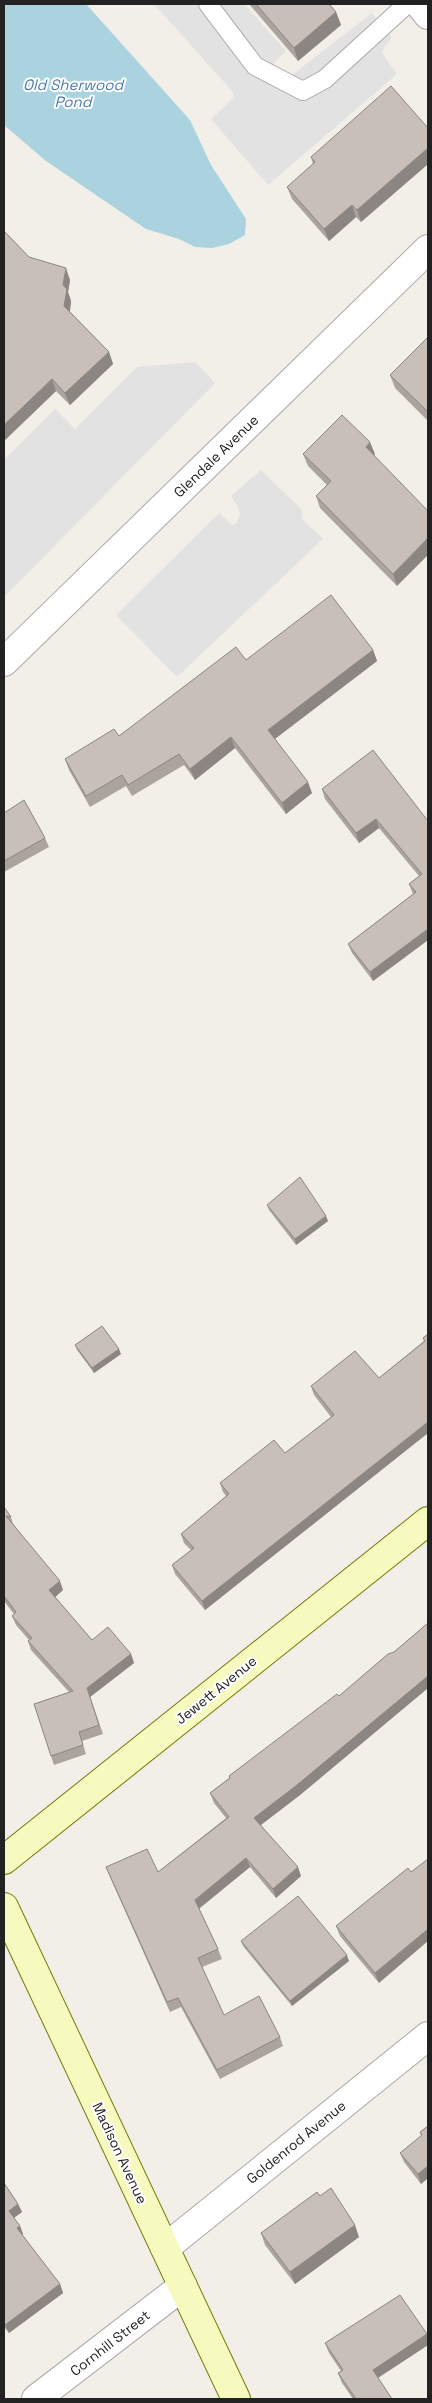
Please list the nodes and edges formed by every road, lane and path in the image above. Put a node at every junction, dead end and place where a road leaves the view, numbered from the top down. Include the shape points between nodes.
1 (208, 4) edge
2 (407, 4) edge
3 (420, 4) edge
4 (428, 16) edge
5 (428, 249) edge
6 (4, 662) edge
7 (428, 1521) edge
8 (4, 1860) edge
9 (5, 1917) edge
10 (428, 2036) edge
11 (164, 2248) junction
12 (183, 2286) junction
13 (36, 2399) edge
14 (236, 2399) edge

1 - 2 lane via 255,66 304,91 325,79
3 - 4 street
5 - 6 street, Glendale Avenue
7 - 8 main road, Jewett Avenue
9 - 11 main road, Madison Avenue
10 - 11 street, Goldenrod Avenue
11 - 12 main road, Madison Avenue
12 - 13 street, Cornhill Street
12 - 14 main road, Madison Avenue

